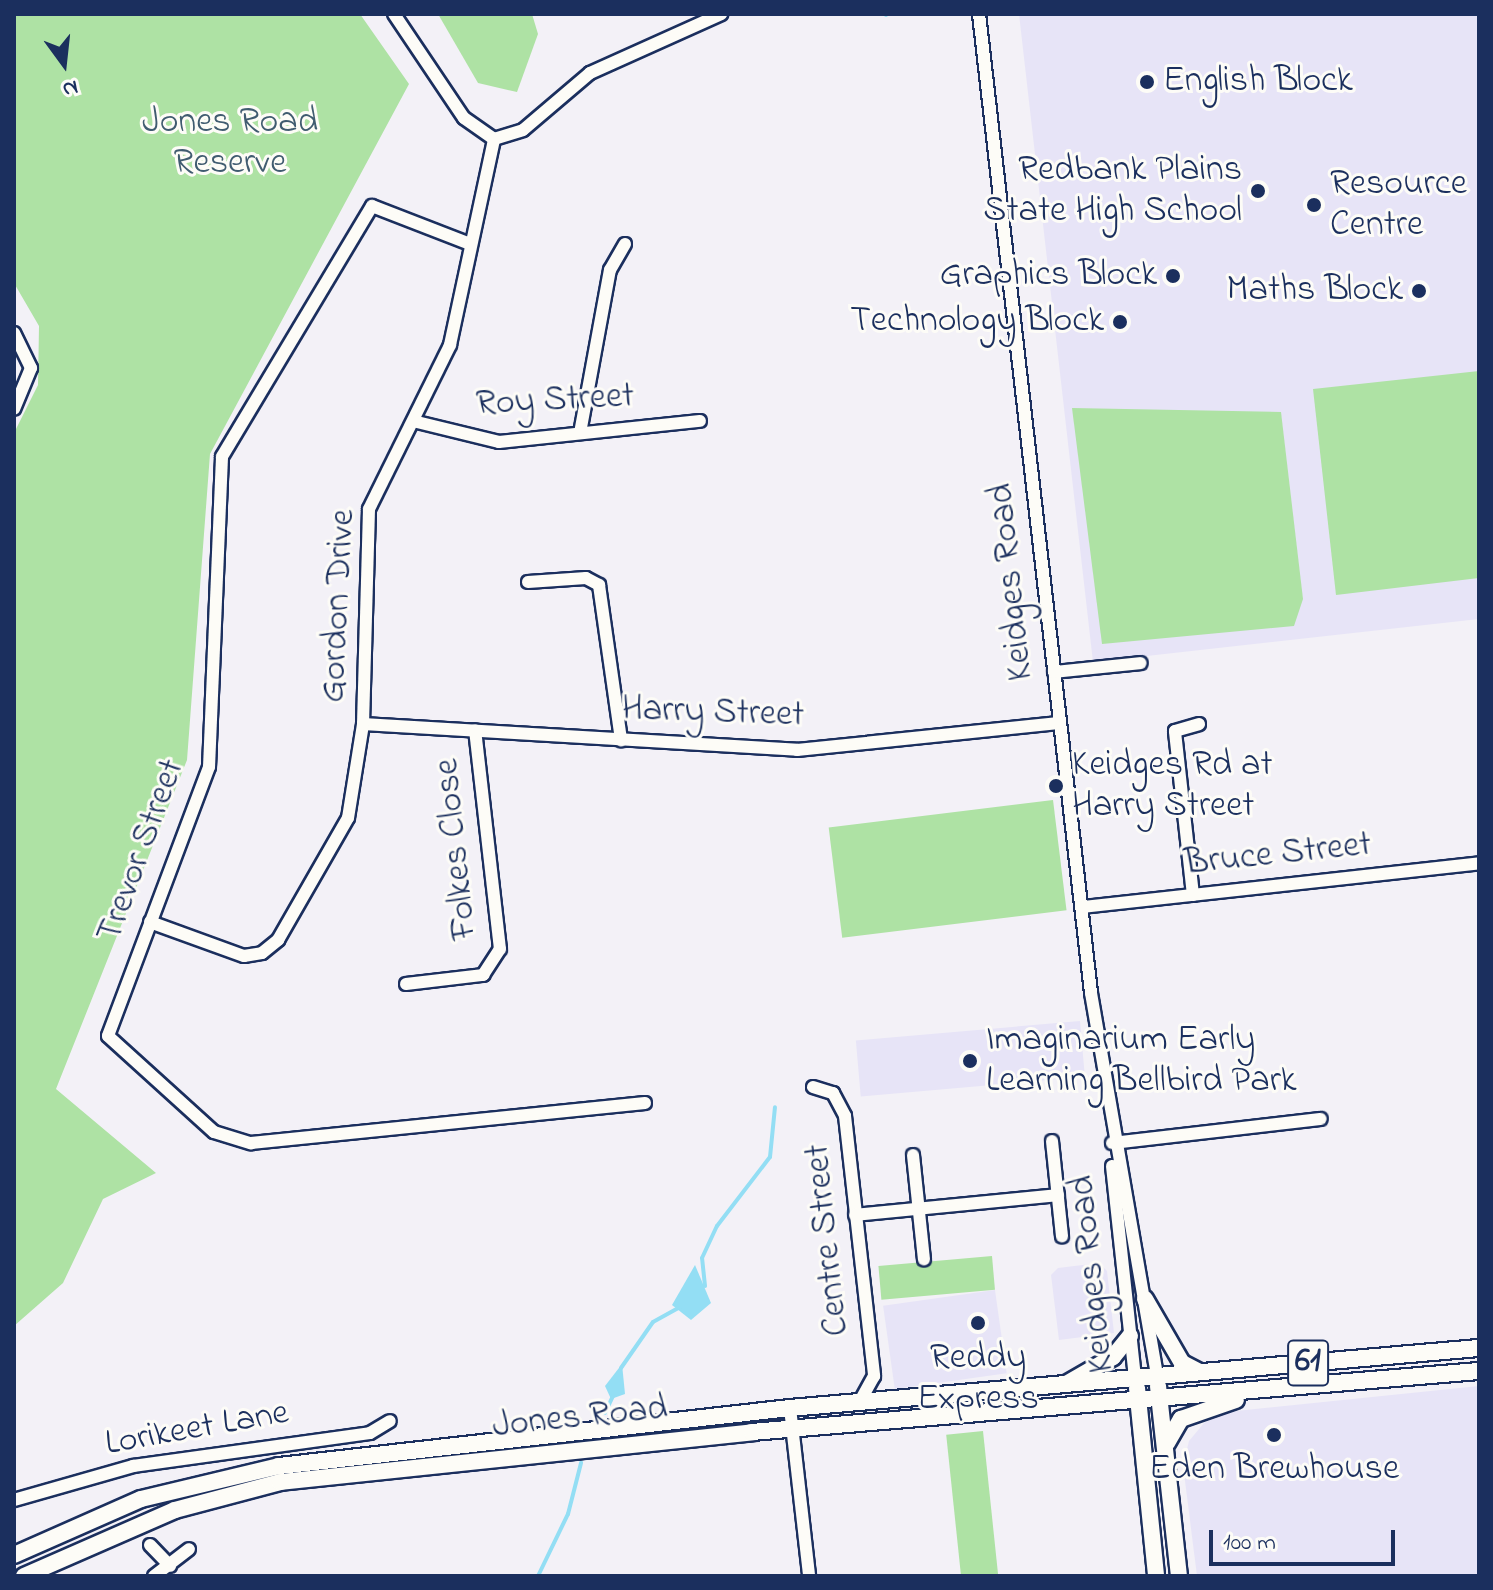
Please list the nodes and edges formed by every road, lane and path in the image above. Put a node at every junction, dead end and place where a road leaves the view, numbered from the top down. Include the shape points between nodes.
1 (394, 14) edge
2 (721, 14) edge
3 (979, 14) edge
4 (494, 139) junction
5 (470, 244) junction
6 (625, 244) dead end
7 (14, 333) edge
8 (14, 409) edge
9 (700, 421) dead end
10 (417, 422) junction
11 (580, 433) junction
12 (528, 582) dead end
13 (1141, 663) dead end
14 (1054, 672) junction
15 (1059, 723) junction
16 (363, 724) junction
17 (1199, 724) dead end
18 (475, 730) junction
19 (621, 740) junction
20 (1479, 863) edge
21 (1193, 895) junction
22 (1083, 907) junction
23 (150, 922) junction
24 (406, 984) dead end
25 (813, 1087) dead end
26 (645, 1103) dead end
27 (1321, 1119) dead end
28 (1052, 1141) dead end
29 (1112, 1143) junction
30 (913, 1155) dead end
31 (1058, 1195) junction
32 (919, 1209) junction
33 (855, 1215) junction
34 (1062, 1236) dead end
35 (924, 1259) dead end
36 (1145, 1299) junction
37 (1130, 1336) junction
38 (1479, 1348) edge
39 (1479, 1371) edge
40 (1200, 1372) junction
41 (874, 1376) junction
42 (1157, 1377) junction
43 (1135, 1379) junction
44 (1063, 1386) junction
45 (1308, 1386) junction
46 (1159, 1396) junction
47 (1138, 1399) junction
48 (892, 1400) junction
49 (860, 1401) junction
50 (790, 1408) junction
51 (390, 1421) dead end
52 (792, 1428) junction
53 (1165, 1448) junction
54 (14, 1500) edge
55 (150, 1545) dead end
56 (189, 1549) dead end
57 (14, 1555) edge
58 (170, 1566) junction
59 (24, 1576) edge
60 (154, 1576) edge
61 (809, 1576) edge
62 (1156, 1576) edge
63 (1179, 1576) edge

1 - 4 street via 464,118
2 - 4 street via 590,73 523,130
3 - 14 street, Keidges Road
4 - 5 street, Gordon Drive
5 - 10 street, Gordon Drive via 450,345
5 - 23 street, Trevor Street via 372,206 222,457 209,767
6 - 11 street via 610,270
7 - 8 street via 31,368
9 - 11 street, Roy Street
10 - 11 street, Roy Street via 499,442
10 - 16 street, Gordon Drive via 369,509
12 - 19 street via 586,578 599,585
13 - 14 street
14 - 15 street, Keidges Road
15 - 19 street, Harry Street via 797,750
15 - 22 street, Keidges Road
16 - 18 street, Harry Street
16 - 23 street, Gordon Drive via 348,818 278,940 244,956
17 - 21 street via 1175,731
18 - 19 street, Harry Street
18 - 24 street, Folkes Close via 500,949 483,975
20 - 21 street, Bruce Street
21 - 22 street, Bruce Street
22 - 29 street, Keidges Road
23 - 26 street, Trevor Street via 108,1036 228,1138 251,1143
25 - 33 street, Centre Street via 833,1093 842,1106
27 - 29 street
28 - 31 street
29 - 36 street, Keidges Road
29 - 37 street, Keidges Road
30 - 32 street
31 - 32 street
31 - 34 street
32 - 33 street
32 - 35 street
33 - 41 street, Centre Street
36 - 40 main road via 1182,1363
36 - 42 street, Keidges Road
37 - 43 street, Keidges Road
37 - 44 main road via 1113,1357
38 - 40 main road, 61
39 - 45 main road, 61
40 - 42 main road, 61
41 - 48 street
41 - 49 street, Centre Street
42 - 43 main road, 61
42 - 46 main road
43 - 44 main road, Jones Road
43 - 47 main road, Keidges Road
44 - 48 main road, Jones Road
45 - 46 main road, 61
45 - 53 main road, 61 via 1195,1411 1171,1428
46 - 47 main road, Jones Road
46 - 53 main road
47 - 52 main road, Jones Road
47 - 62 main road, Keidges Road
48 - 49 main road, Jones Road
49 - 50 main road, Jones Road
50 - 52 street
50 - 57 main road, Jones Road via 227,1475 141,1499
51 - 54 street, Lorikeet Lane via 370,1433 133,1466
52 - 59 main road, Jones Road via 280,1482 175,1510
52 - 61 street
53 - 63 main road
55 - 58 street
56 - 58 street
58 - 60 street

